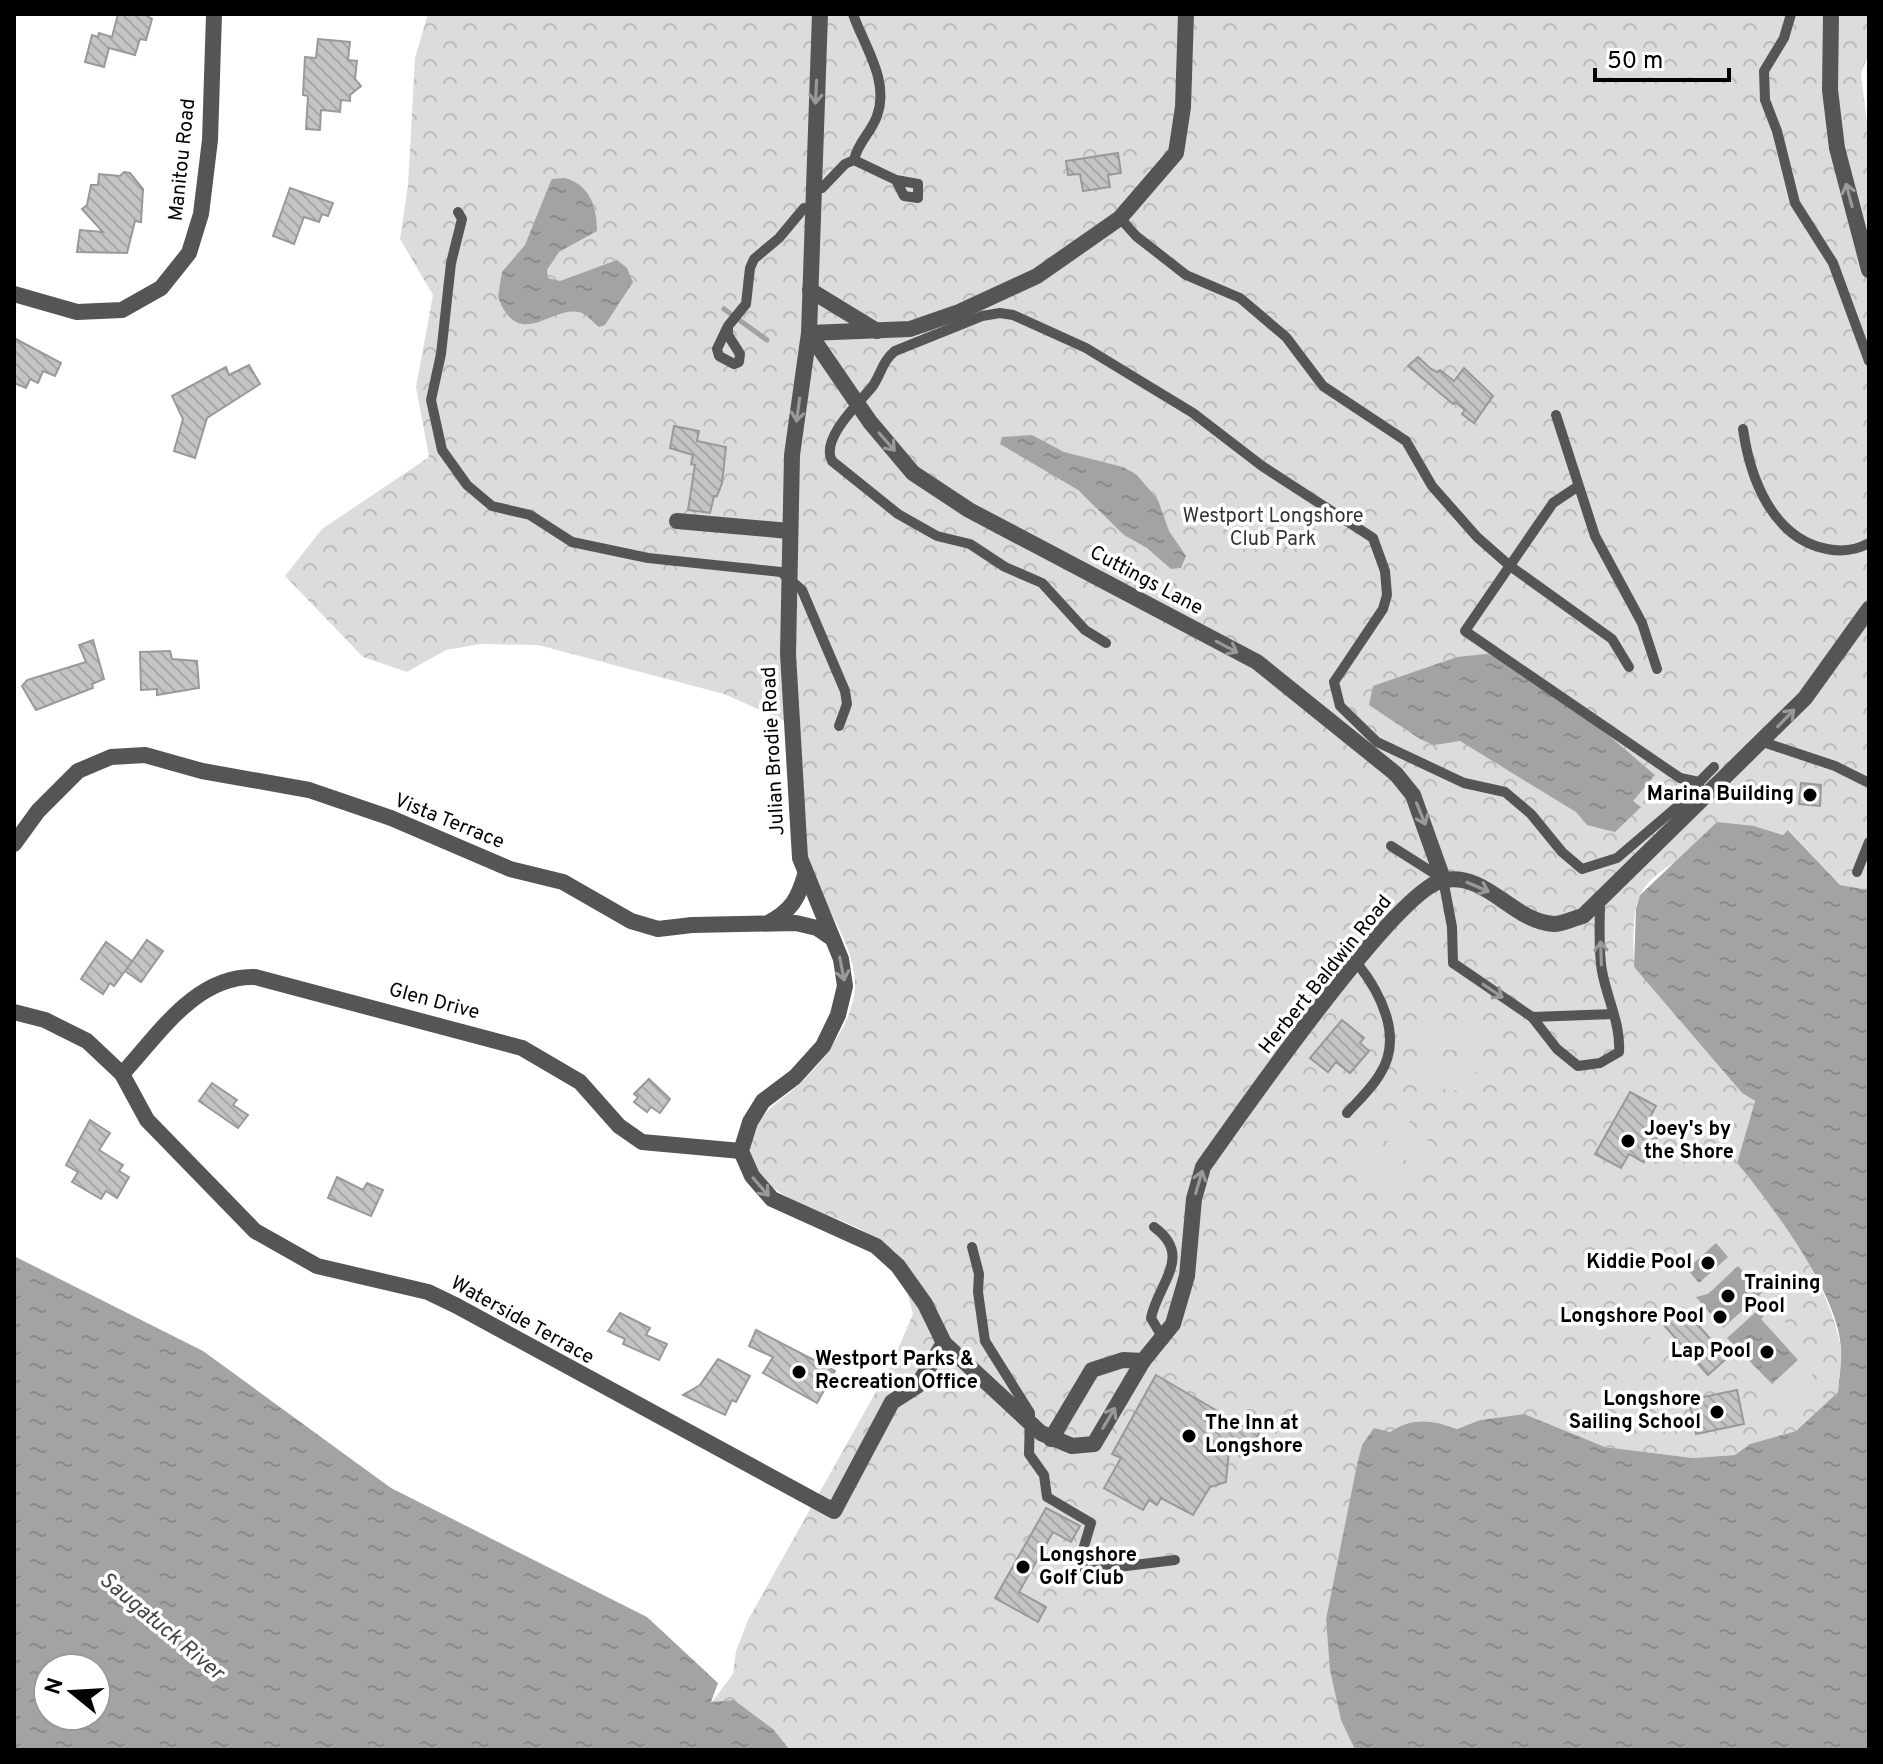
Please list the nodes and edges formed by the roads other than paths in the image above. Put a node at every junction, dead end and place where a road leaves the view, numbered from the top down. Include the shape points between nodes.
1 (214, 14) edge
2 (820, 14) edge
3 (853, 14) edge
4 (1186, 14) edge
5 (1791, 14) edge
6 (1831, 14) edge
7 (854, 160) junction
8 (896, 180) dead end
9 (822, 188) dead end
10 (804, 208) dead end
11 (458, 212) dead end
12 (1120, 218) junction
13 (1869, 270) edge
14 (810, 290) junction
15 (14, 294) edge
16 (728, 326) dead end
17 (877, 331) junction
18 (809, 333) junction
19 (1869, 361) edge
20 (856, 403) junction
21 (1556, 415) dead end
22 (1743, 429) dead end
23 (1577, 487) junction
24 (677, 521) dead end
25 (789, 531) junction
26 (1869, 543) edge
27 (1510, 566) junction
28 (789, 577) junction
29 (1869, 609) edge
30 (1106, 643) dead end
31 (1629, 667) dead end
32 (1657, 669) dead end
33 (839, 726) dead end
34 (1763, 742) junction
35 (1714, 767) dead end
36 (1699, 782) junction
37 (1869, 783) edge
38 (1869, 842) edge
39 (14, 844) edge
40 (1391, 846) dead end
41 (1857, 872) dead end
42 (805, 875) junction
43 (1443, 879) junction
44 (1600, 898) junction
45 (767, 923) junction
46 (830, 937) junction
47 (1357, 963) junction
48 (14, 1012) edge
49 (1613, 1014) junction
50 (1532, 1017) junction
51 (122, 1074) junction
52 (1347, 1113) dead end
53 (741, 1151) junction
54 (1154, 1227) dead end
55 (972, 1247) dead end
56 (1164, 1340) junction
57 (944, 1343) junction
58 (1143, 1361) junction
59 (1031, 1425) junction
60 (1051, 1439) junction
61 (1175, 1560) dead end
62 (1069, 1573) dead end
63 (1083, 1574) junction

1 - 15 street, Manitou Road via 210,140 201,214 189,253 161,288 122,310 77,312
2 -> 14 street, Julian Brodie Road
3 - 7 lane via 880,87 876,119 858,144
4 - 12 street via 1176,153
5 - 19 lane via 1764,71 1765,100 1795,203 1833,263
13 -> 6 street via 1837,148 1830,90
7 - 8 lane
7 - 9 lane
10 - 16 lane via 754,259 748,295
11 - 28 lane via 462,219 431,400 442,450 467,485 492,506 530,515 572,542
12 - 17 street via 1037,276 910,329
12 - 27 lane via 1186,275 1240,298 1286,337 1323,386 1406,441 1432,486
14 - 17 street
14 - 18 street, Julian Brodie Road
17 - 18 street
18 - 20 street, Cuttings Lane
18 -> 25 street, Julian Brodie Road via 792,455
20 - 30 lane via 830,447 832,461 898,514 937,536 970,544 1042,583 1085,630
20 - 36 lane via 895,351 982,316 1013,315 1054,333 1193,413 1262,466 1373,538 1387,595 1334,682 1340,706 1377,742 1464,783 1505,792 1582,869 1617,858 1699,788
20 -> 43 street, Cuttings Lane via 913,473 969,510 1257,662 1305,700 1396,774 1413,795
21 - 23 lane
22 - 26 lane via 1751,473 1792,536 1844,551
23 - 27 lane via 1553,503
23 - 32 lane via 1595,536 1642,623
24 - 25 street
25 - 28 street, Julian Brodie Road
27 - 31 lane via 1612,639
27 - 36 lane via 1465,631 1680,778
28 - 33 lane via 802,590 842,682 847,704
28 - 42 street, Julian Brodie Road via 789,670
34 -> 29 street via 1820,681
34 - 37 lane
34 - 44 street
35 - 36 lane
38 - 41 lane
39 - 45 street, Vista Terrace via 78,771 111,757 145,755 309,790 510,869 563,882 631,921 658,929
40 - 43 lane
42 - 45 street via 798,900
42 - 46 street, Julian Brodie Road
43 -> 44 street via 1467,882 1531,920 1557,924 1583,916
43 - 47 street, Herbert Baldwin Road via 1420,891
43 -> 50 lane via 1453,963
49 -> 44 lane via 1602,968
45 - 46 street, Vista Terrace via 796,923
46 -> 53 street, Julian Brodie Road via 841,959 845,986 838,1015 823,1046 763,1101
47 - 52 lane via 1379,990 1389,1044 1382,1073
56 -> 47 street, Herbert Baldwin Road via 1180,1305 1203,1167
48 - 51 street, Waterside Terrace via 45,1020 87,1041
49 - 50 lane
49 - 50 lane via 1621,1031 1619,1052 1600,1063 1578,1066
51 - 53 street, Glen Drive via 202,991 235,977 255,977 522,1048 580,1082 619,1126 642,1142
51 - 57 street, Waterside Terrace via 147,1120 255,1231 317,1266 428,1292 457,1306 834,1511 892,1402 917,1386
53 -> 57 street via 752,1176 772,1199 876,1246 898,1266
54 - 56 lane via 1173,1248 1151,1318
55 - 59 lane via 985,1341 1030,1413
56 - 58 street, Herbert Baldwin Road
57 - 59 street, Herbert Baldwin Road
58 - 60 street via 1123,1360 1092,1370
60 -> 58 street, Herbert Baldwin Road via 1072,1446 1094,1444
59 - 60 street, Herbert Baldwin Road
59 - 63 lane via 1029,1454 1044,1475 1047,1497 1091,1523 1082,1553
61 - 63 lane
62 - 63 lane

